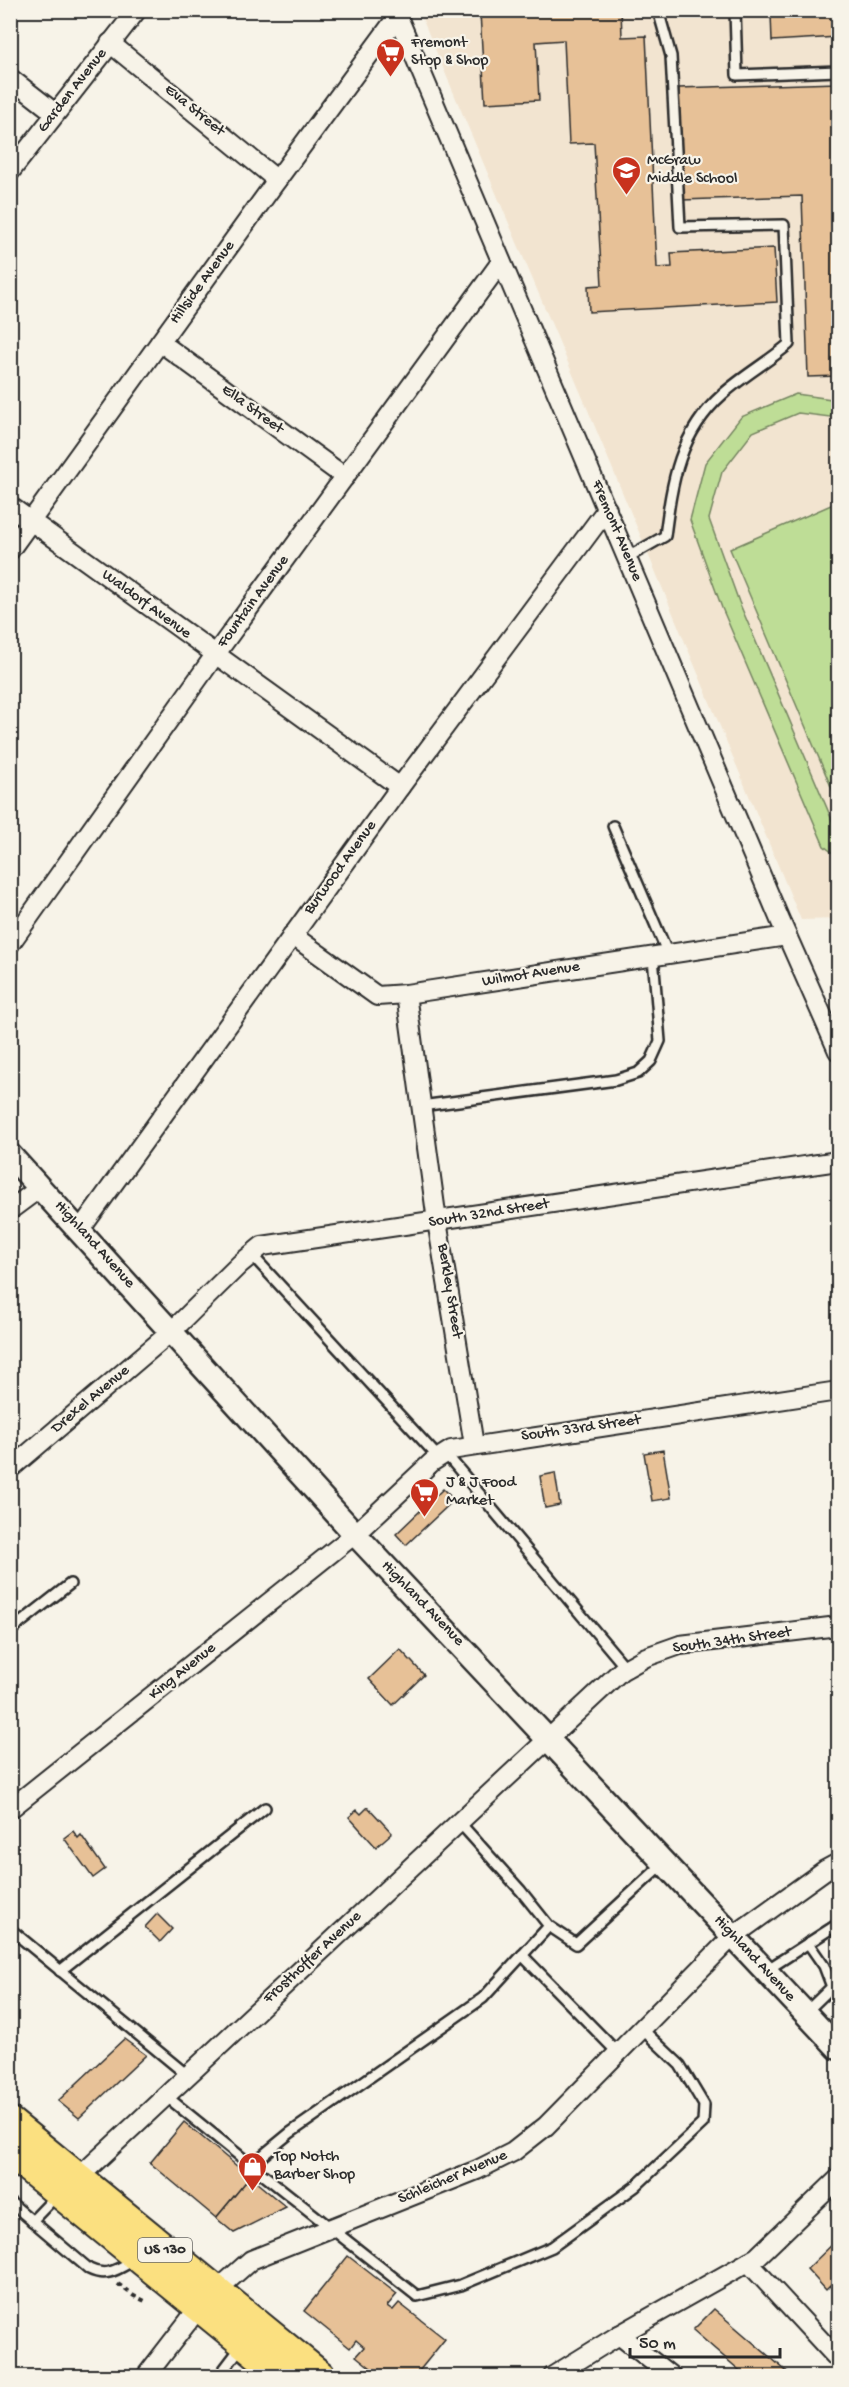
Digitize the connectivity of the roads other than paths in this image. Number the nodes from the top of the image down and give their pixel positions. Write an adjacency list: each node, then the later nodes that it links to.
1 (136, 10): 5 (street, Garden Avenue)
2 (658, 10): 18 (lane)
3 (735, 10): 6 (lane)
4 (396, 14): 10 (street, Hillside Avenue); 11 (street, Fremont Avenue)
5 (110, 43): 8 (street, Garden Avenue); 10 (street, Eva Street)
6 (838, 70)
7 (10, 78): 8 (street)
8 (55, 113): 9 (street, Garden Avenue)
9 (10, 172)
10 (277, 180): 12 (street, Hillside Avenue)
11 (501, 262): 13 (street, Fountain Avenue); 15 (street, Fremont Avenue)
12 (160, 342): 13 (street, Ella Street); 16 (street, Hillside Avenue)
13 (345, 477): 19 (street, Fountain Avenue)
14 (10, 506): 16 (street, Waldorf Avenue)
15 (607, 509): 18 (street, Fremont Avenue); 20 (street, Burwood Avenue)
16 (31, 521): 17 (street, Hillside Avenue); 19 (street, Waldorf Avenue)
17 (10, 550)
18 (627, 557): 23 (street, Fremont Avenue)
19 (215, 655): 20 (street, Waldorf Avenue); 24 (street, Fountain Avenue)
20 (400, 787): 22 (street, Burwood Avenue)
21 (613, 826): 25 (lane)
22 (292, 935): 26 (street, Wilmot Avenue); 35 (street, Burwood Avenue)
23 (787, 936): 25 (street, Wilmot Avenue); 27 (street, Fremont Avenue)
24 (10, 944)
25 (661, 955): 26 (street, Wilmot Avenue); 29 (lane)
26 (406, 994): 29 (street, Berkley Street)
27 (835, 1033): 28 (street, Fremont Avenue)
28 (838, 1051)
29 (421, 1106): 34 (street, Berkley Street)
30 (10, 1155): 32 (street, Highland Avenue)
31 (838, 1161): 34 (street, South 32nd Street)
32 (41, 1187): 33 (street); 35 (street, Highland Avenue)
33 (10, 1210)
34 (437, 1221): 36 (street, South 32nd Street); 39 (street, Berkley Street)
35 (80, 1230): 37 (street, Highland Avenue)
36 (252, 1255): 37 (street, South 32nd Street); 40 (lane)
37 (172, 1331): 41 (street, Drexel Avenue); 42 (street, Highland Avenue)
38 (838, 1391): 39 (street, South 33rd Street)
39 (474, 1445): 40 (street, South 33rd Street)
40 (442, 1456): 42 (street, South 33rd Street); 46 (lane)
41 (10, 1469)
42 (355, 1534): 47 (street, Highland Avenue); 49 (street, King Avenue)
43 (70, 1584): 45 (lane)
44 (838, 1626): 46 (street, South 34th Street)
45 (10, 1631)
46 (626, 1668): 47 (street, South 34th Street)
47 (549, 1738): 50 (street, Frosthoffer Avenue); 51 (street, Highland Avenue)
48 (265, 1808): 59 (lane)
49 (10, 1809)
50 (459, 1822): 54 (lane); 66 (street, Frosthoffer Avenue)
51 (664, 1863): 54 (lane); 56 (street, Highland Avenue)
52 (838, 1863): 56 (street, Schleicher Avenue)
53 (838, 1924): 57 (lane)
54 (549, 1926): 58 (lane)
55 (10, 1929): 59 (lane)
56 (732, 1937): 60 (street, Highland Avenue); 63 (street, Schleicher Avenue)
57 (808, 1943): 60 (lane); 61 (lane)
58 (522, 1955): 65 (lane); 70 (lane)
59 (60, 1971): 66 (lane)
60 (765, 1971): 62 (street, Highland Avenue)
61 (835, 1984): 62 (lane)
62 (805, 2013): 64 (street, Highland Avenue)
63 (642, 2029): 65 (street, Schleicher Avenue); 75 (lane)
64 (838, 2048)
65 (618, 2053): 75 (street, Schleicher Avenue)
66 (188, 2075): 67 (street, Frosthoffer Avenue)
67 (166, 2096): 70 (lane); 72 (street, Frosthoffer Avenue)
68 (10, 2123): 72 (highway, US 130)
69 (12, 2155): 72 (highway, US 130)
70 (250, 2165): 75 (lane)
71 (838, 2179): 77 (street)
72 (69, 2185): 74 (lane); 76 (highway, US 130); 78 (highway, US 130)
73 (10, 2202): 74 (lane)
74 (32, 2221): 76 (lane)
75 (333, 2228): 78 (street, Schleicher Avenue)
76 (140, 2257): 78 (highway, US 130)
77 (748, 2262): 79 (street); 81 (street)
78 (208, 2298): 80 (highway, US 130); 82 (street, Schleicher Avenue); 85 (highway, US 130)
79 (619, 2335): 86 (street); 87 (street)
80 (244, 2343): 83 (lane); 84 (highway, US 130)
81 (838, 2359)
82 (146, 2376)
83 (219, 2376)
84 (285, 2376)
85 (320, 2376)
86 (553, 2376)
87 (671, 2376)

